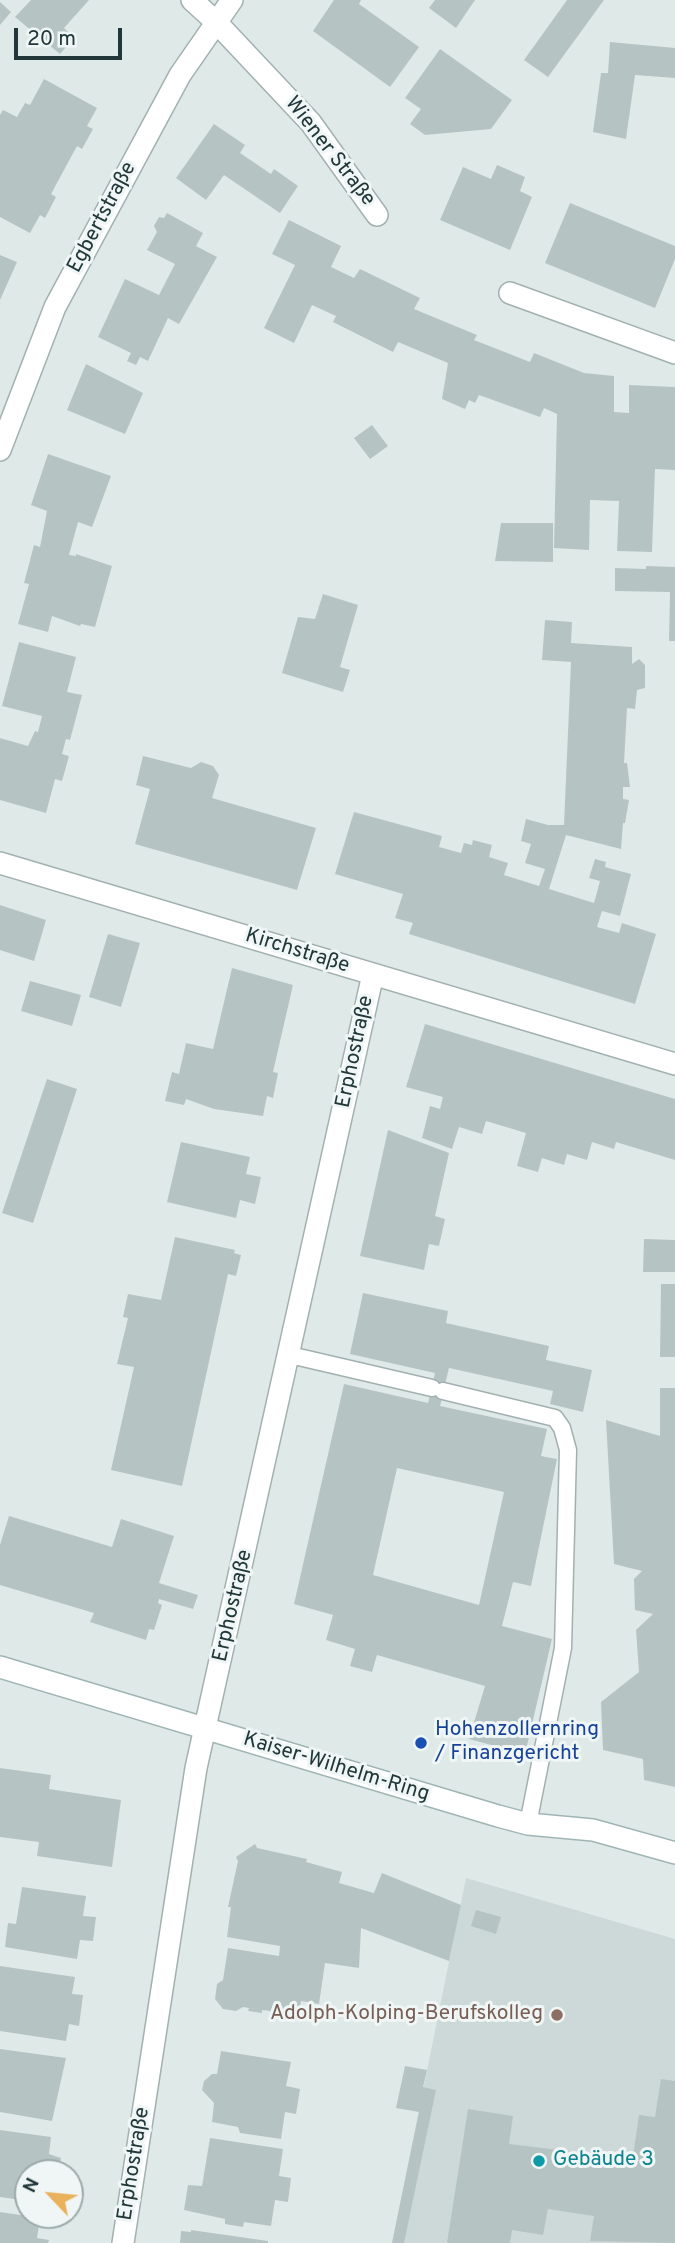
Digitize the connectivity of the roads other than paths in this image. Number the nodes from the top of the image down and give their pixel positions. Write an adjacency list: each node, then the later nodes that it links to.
1 (192, 0): 3 (street, Wiener Straße)
2 (232, 0): 3 (street, Egbertstraße)
3 (216, 22): 4 (street, Wiener Straße); 7 (street, Egbertstraße)
4 (377, 215)
5 (510, 293): 6 (street)
6 (675, 353)
7 (0, 450)
8 (0, 863): 9 (street, Kirchstraße)
9 (373, 974): 10 (street, Kirchstraße); 11 (street, Erphostraße)
10 (675, 1064)
11 (290, 1355): 13 (street, Erphostraße); 14 (lane)
12 (0, 1667): 13 (street, Kaiser-Wilhelm-Ring)
13 (205, 1728): 14 (street, Kaiser-Wilhelm-Ring); 16 (street, Erphostraße)
14 (528, 1824): 15 (street, Kaiser-Wilhelm-Ring)
15 (675, 1853)
16 (123, 2243)

